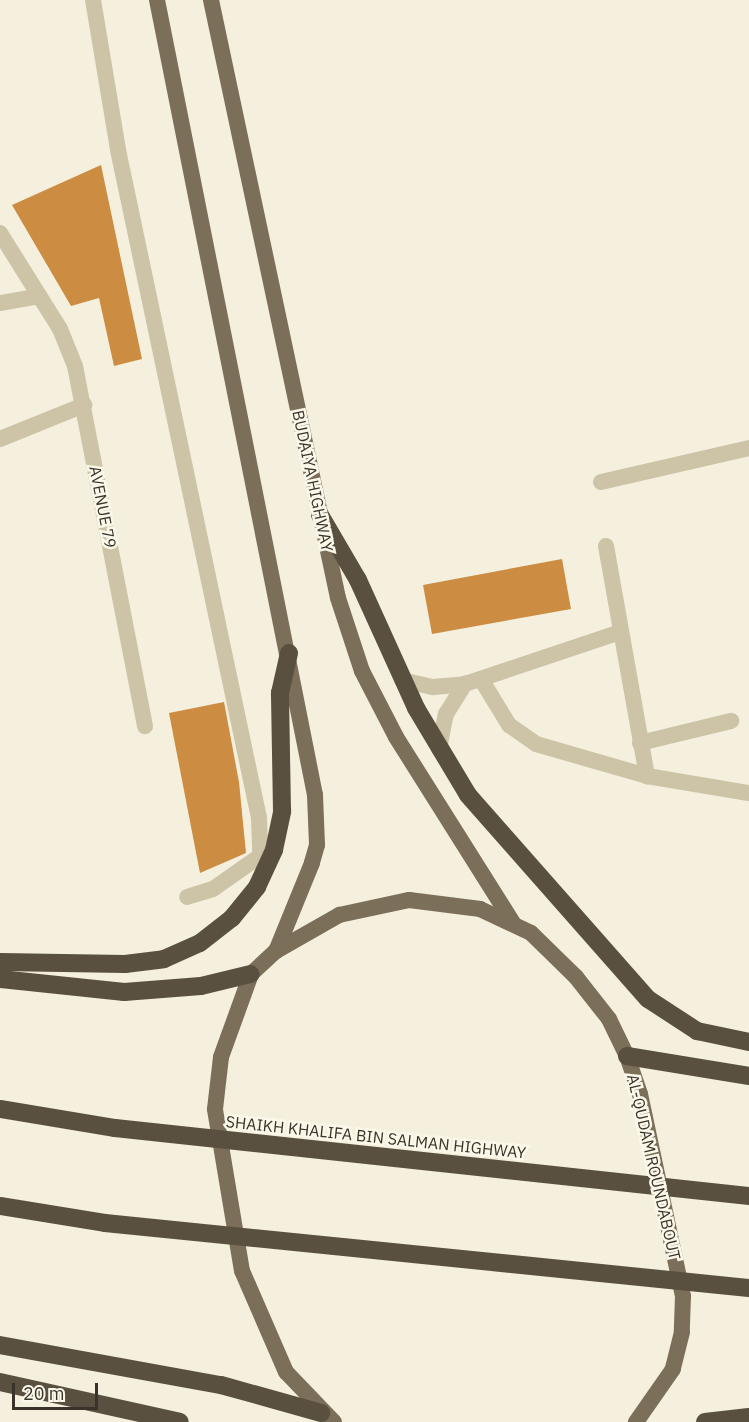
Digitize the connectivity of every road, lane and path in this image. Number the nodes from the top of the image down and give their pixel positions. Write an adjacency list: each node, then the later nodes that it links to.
1 (93, 0): 23 (street)
2 (157, 0): 14 (main road)
3 (211, 0): 11 (main road, BUDAIYA HIGHWAY)
4 (0, 233): 5 (street, AVENUE 79)
5 (39, 296): 6 (street); 7 (street, AVENUE 79)
6 (0, 303)
7 (84, 405): 8 (street); 18 (street, AVENUE 79)
8 (0, 440)
9 (749, 448): 10 (street)
10 (601, 482)
11 (320, 515): 15 (highway); 24 (main road, BUDAIYA HIGHWAY)
12 (606, 546): 13 (street)
13 (620, 632): 16 (street); 19 (street)
14 (289, 653): 25 (main road); 26 (highway)
15 (402, 680): 16 (street); 20 (highway)
16 (472, 682): 20 (street); 21 (street)
17 (731, 721): 19 (street)
18 (145, 726)
19 (640, 742): 21 (street)
20 (439, 749): 29 (highway)
21 (647, 776): 22 (street)
22 (749, 793)
23 (187, 897)
24 (513, 923): 25 (main road, AL-QUDAM ROUNDABOUT); 30 (main road, AL-QUDAM ROUNDABOUT)
25 (276, 951): 27 (main road, AL-QUDAM ROUNDABOUT)
26 (0, 963)
27 (251, 974): 28 (highway); 38 (main road, AL-QUDAM ROUNDABOUT)
28 (0, 979)
29 (749, 1042)
30 (627, 1056): 31 (highway); 41 (main road, AL-QUDAM ROUNDABOUT)
31 (749, 1076)
32 (0, 1109): 33 (highway, SHAIKH KHALIFA BIN SALMAN HIGHWAY, bridge)
33 (749, 1196)
34 (0, 1206): 35 (highway, bridge)
35 (749, 1288)
36 (0, 1345): 38 (highway)
37 (0, 1382): 40 (highway)
38 (328, 1417)
39 (749, 1417): 42 (highway)
40 (180, 1422)
41 (636, 1422)
42 (705, 1422)

